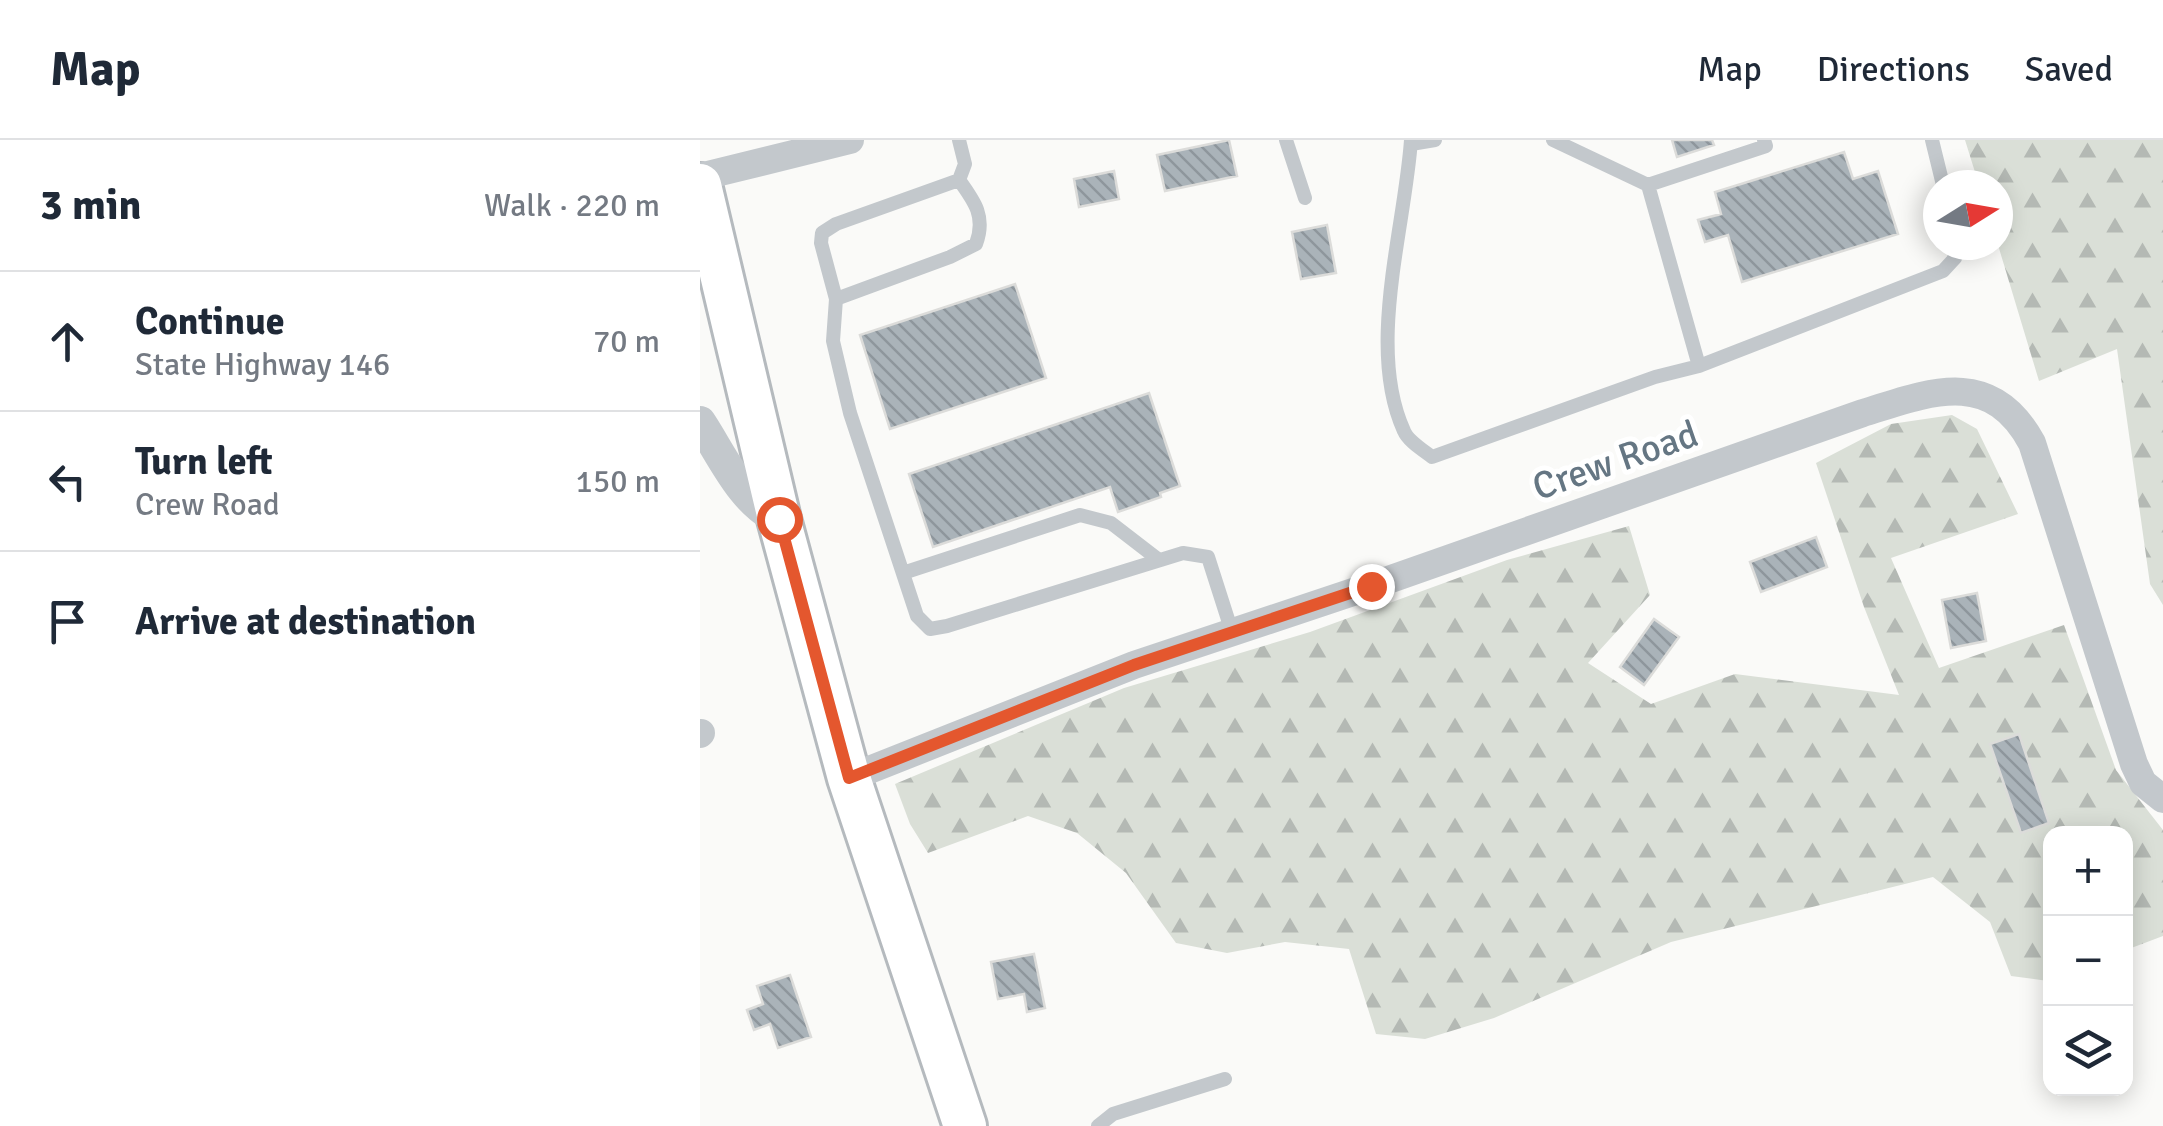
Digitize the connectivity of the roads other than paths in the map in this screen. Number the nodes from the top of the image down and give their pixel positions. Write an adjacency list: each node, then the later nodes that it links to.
1 (850, 140): 10 (street)
2 (958, 140): 11 (lane)
3 (1286, 140): 14 (lane)
4 (1435, 140): 8 (lane)
5 (1554, 140): 13 (lane)
6 (1764, 140): 13 (lane)
7 (1932, 140): 9 (lane)
8 (1411, 142): 17 (lane)
9 (1939, 170)
10 (700, 177)
11 (959, 180): 16 (lane); 16 (lane)
12 (700, 185): 19 (main road)
13 (1648, 186): 17 (lane)
14 (1305, 198)
15 (1952, 260): 17 (lane)
16 (836, 299): 21 (lane)
17 (1699, 366)
18 (700, 422): 19 (street)
19 (779, 519): 23 (main road)
20 (1159, 560): 21 (lane); 21 (lane); 22 (lane)
21 (904, 573)
22 (1232, 632): 23 (street, Crew Road); 24 (street, Crew Road)
23 (849, 778): 26 (main road)
24 (2163, 799)
25 (1225, 1080): 27 (lane)
26 (964, 1126)
27 (1098, 1126)

